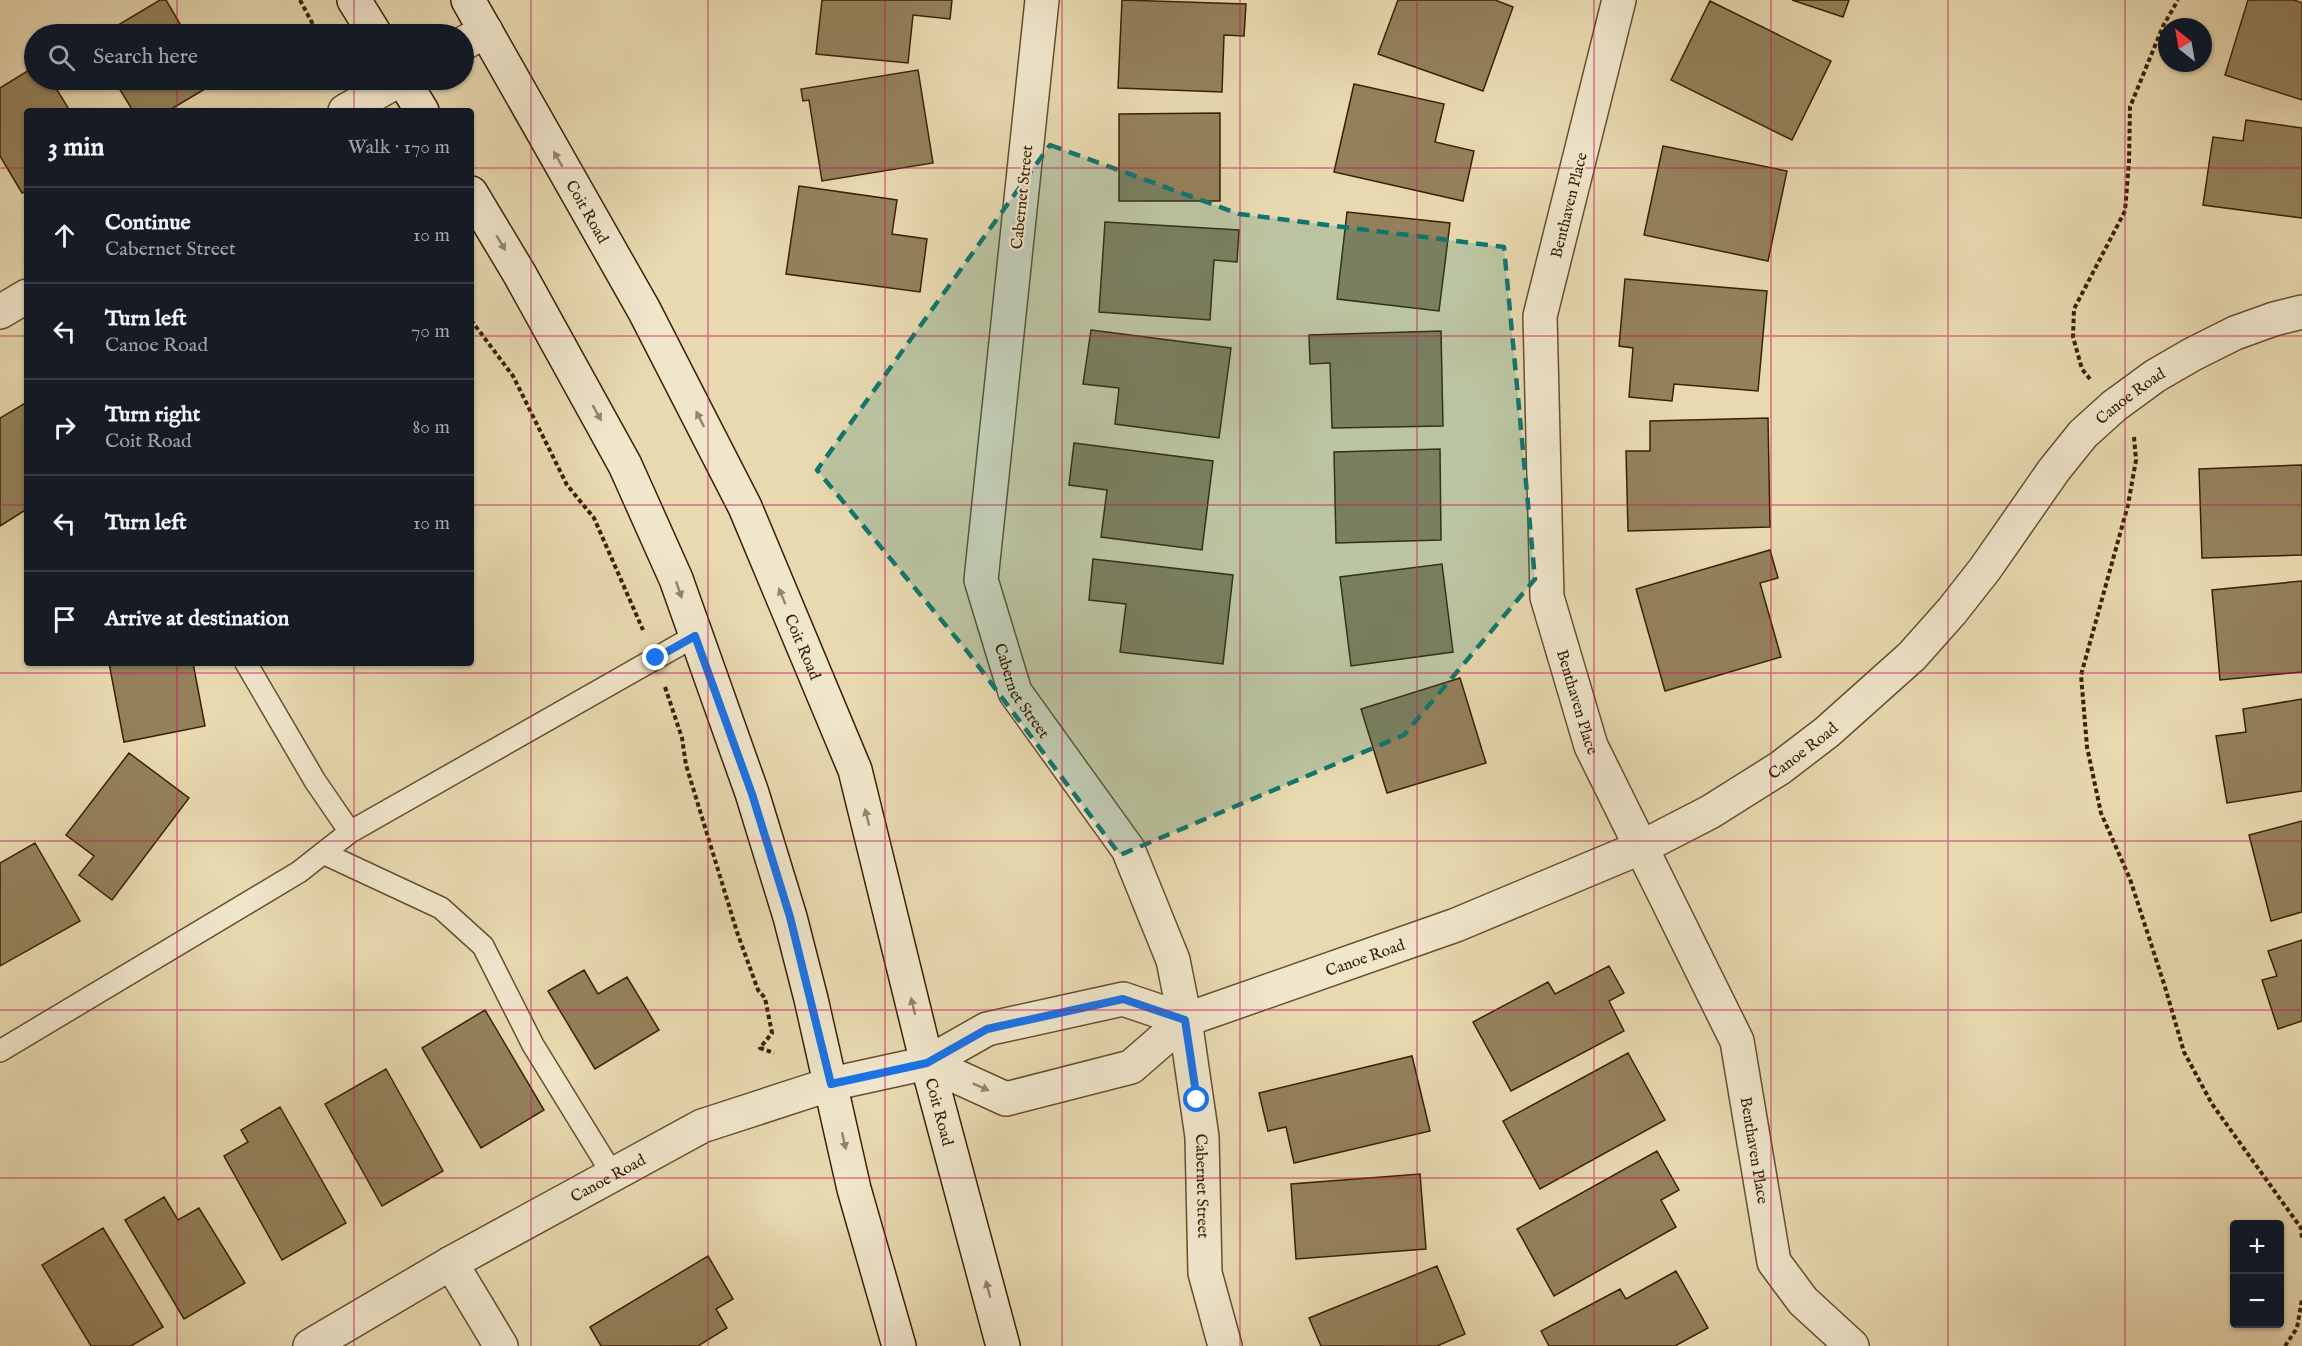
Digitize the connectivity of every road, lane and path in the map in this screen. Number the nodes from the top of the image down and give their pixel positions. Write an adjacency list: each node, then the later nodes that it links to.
1 (300, 0): 7 (path)
2 (354, 0): 8 (street)
3 (468, 0): 9 (street, Coit Road)
4 (1042, 0): 23 (street, Cabernet Street)
5 (1619, 0): 21 (street, Benthaven Place)
6 (2178, 0): 17 (path)
7 (313, 24)
8 (369, 24)
9 (473, 24)
10 (475, 37): 25 (street, Coit Road, one-way to 10)
11 (383, 90): 13 (street)
12 (408, 90): 14 (street)
13 (350, 108)
14 (420, 108)
15 (474, 198): 18 (street, one-way to 18)
16 (2302, 312): 17 (street, Canoe Road)
17 (2114, 406): 21 (street, Canoe Road); 28 (path)
18 (695, 636): 20 (lane); 26 (street)
19 (248, 666): 20 (lane)
20 (350, 832): 22 (lane)
21 (1642, 847): 23 (street, Canoe Road); 36 (street, Benthaven Place)
22 (323, 853): 24 (lane); 27 (lane)
23 (1185, 1020): 25 (street, Canoe Road); 25 (street, Canoe Road, one-way to 23); 35 (street, Cabernet Street)
24 (0, 1052)
25 (927, 1063): 26 (street, Canoe Road); 34 (street, Coit Road, one-way to 25)
26 (831, 1084): 27 (street, Canoe Road); 33 (street, one-way to 33)
27 (613, 1175): 29 (street, Canoe Road)
28 (2302, 1238)
29 (451, 1263): 31 (street, Canoe Road); 32 (street)
30 (2302, 1299): 37 (path)
31 (309, 1346)
32 (501, 1346)
33 (899, 1346)
34 (1003, 1346)
35 (1225, 1346)
36 (1852, 1346)
37 (2285, 1346)

